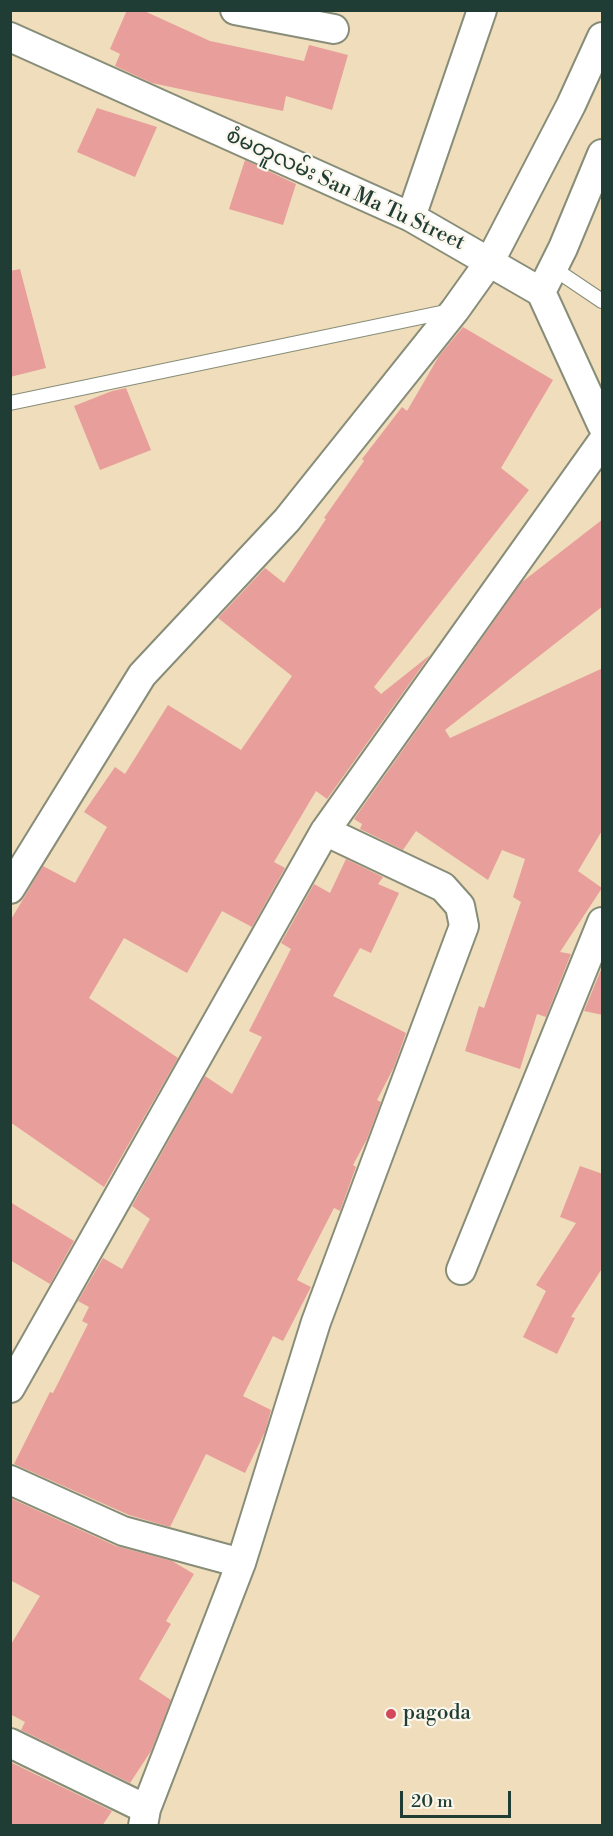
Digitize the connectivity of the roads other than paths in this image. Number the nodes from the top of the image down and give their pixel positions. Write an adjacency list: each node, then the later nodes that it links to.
1 (236, 10): 3 (street)
2 (482, 10): 7 (street)
3 (334, 29)
4 (10, 37): 7 (street, စံမတူလမ်း San Ma Tu Street)
5 (603, 37): 8 (street)
6 (603, 154): 9 (street)
7 (411, 217): 8 (street, စံမတူလမ်း San Ma Tu Street)
8 (490, 261): 9 (street, စံမတူလမ်း San Ma Tu Street); 11 (street)
9 (547, 280): 10 (lane); 13 (street)
10 (603, 301)
11 (455, 310): 12 (lane); 16 (street)
12 (10, 403)
13 (603, 425)
14 (603, 442): 15 (street)
15 (325, 831): 19 (street); 21 (street)
16 (10, 890)
17 (603, 922): 18 (street)
18 (461, 1270)
19 (10, 1388)
20 (10, 1480): 21 (street)
21 (241, 1563): 23 (street)
22 (10, 1743): 23 (street)
23 (144, 1817)

